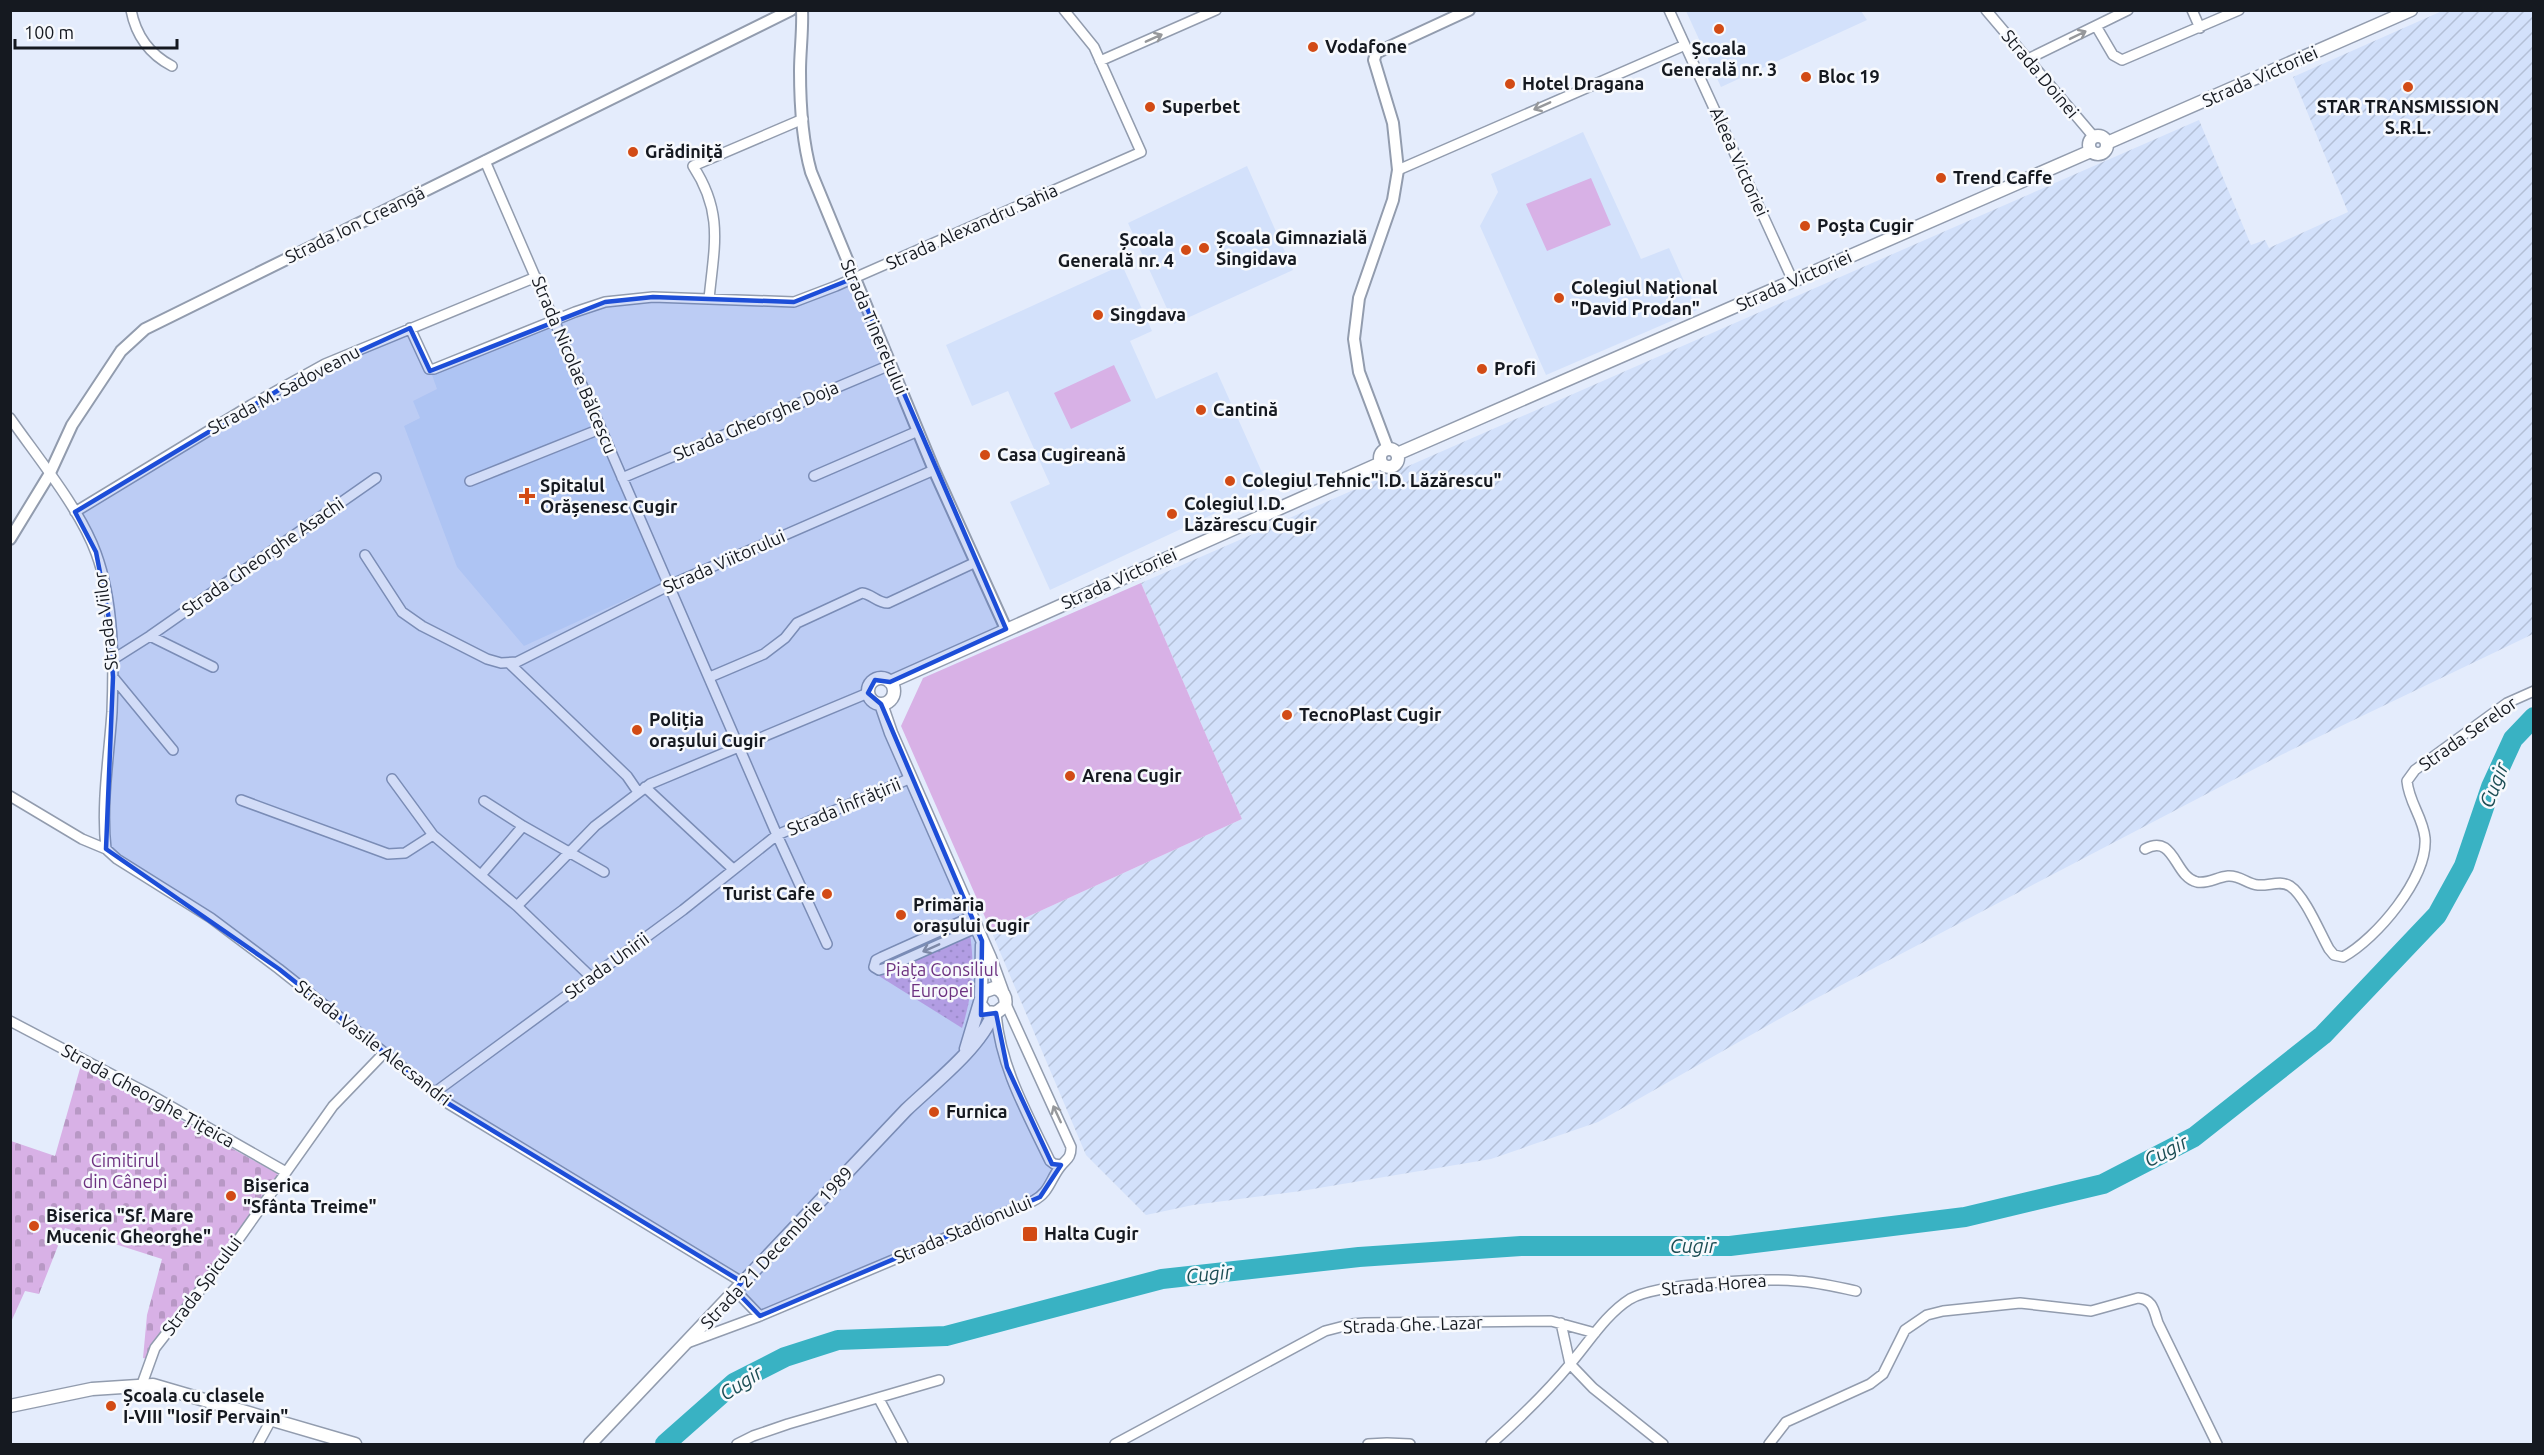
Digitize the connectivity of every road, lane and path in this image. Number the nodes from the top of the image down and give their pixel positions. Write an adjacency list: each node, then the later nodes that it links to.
1 (131, 10): 18 (street)
2 (791, 10): 23 (street, Strada Ion Creangă)
3 (801, 10): 19 (street, Strada Tineretului)
4 (1064, 10): 17 (street)
5 (1216, 10): 17 (street, one-way to 5)
6 (1469, 10): 24 (street)
7 (1669, 10): 15 (street, Aleea Victoriei)
8 (1986, 10): 16 (street, Strada Doinei)
9 (2128, 10): 13 (street)
10 (2192, 10): 14 (street)
11 (2239, 10): 14 (street)
12 (2412, 10): 21 (main road, Strada Victoriei)
13 (2096, 26): 14 (street); 16 (street, one-way to 13)
14 (2200, 28)
15 (1685, 45): 24 (street, one-way to 24); 27 (street, Aleea Victoriei)
16 (2028, 59): 20 (street, Strada Doinei)
17 (1101, 62): 26 (street, Strada Alexandru Sahia)
18 (172, 66)
19 (803, 119): 26 (street, Strada Tineretului); 28 (street)
20 (2094, 137): 21 (main road); 22 (main road)
21 (2108, 143): 22 (main road)
22 (2091, 151): 27 (main road, Strada Victoriei)
23 (485, 161): 25 (street, Strada Nicolae Bălcescu); 37 (street, Strada Ion Creangă)
24 (1398, 170): 35 (street)
25 (536, 277): 29 (street, Strada Nicolae Bălcescu); 30 (street, Strada M. Sadoveanu)
26 (854, 278): 28 (street, Strada Alexandru Sahia); 31 (street, Strada Tineretului)
27 (1793, 281): 35 (main road, Strada Victoriei)
28 (709, 299): 29 (street, Strada Alexandru Sahia)
29 (555, 320): 30 (street, Strada Alexandru Sahia); 33 (street, Strada Nicolae Bălcescu)
30 (410, 328): 42 (street, Strada M. Sadoveanu)
31 (890, 365): 34 (street, Strada Tineretului); 40 (street, Strada Gheorghe Doja)
32 (10, 418): 37 (street, Strada Viilor)
33 (600, 429): 40 (street, Strada Nicolae Bălcescu); 41 (street)
34 (918, 431): 36 (street, Strada Tineretului); 38 (street)
35 (1393, 452): 47 (main road, Strada Victoriei)
36 (934, 470): 45 (street, Strada Tineretului); 46 (street, Strada Viitorului)
37 (49, 475): 42 (street, Strada Viilor); 43 (street, Strada Ion Creangă)
38 (814, 476)
39 (376, 478): 48 (street, Strada Gheorghe Asachi)
40 (622, 478): 46 (street, Strada Nicolae Bălcescu)
41 (470, 481)
42 (75, 512): 49 (street, Strada Viilor)
43 (10, 539)
44 (365, 555): 50 (street)
45 (976, 562): 47 (street, Strada Tineretului); 53 (street)
46 (670, 585): 50 (street, Strada Viitorului); 53 (street, Strada Nicolae Bălcescu)
47 (1006, 629): 54 (main road, Strada Victoriei)
48 (150, 636): 49 (street, Strada Gheorghe Asachi); 51 (street)
49 (112, 660): 52 (street, Strada Viilor)
50 (513, 662): 62 (street)
51 (213, 667)
52 (113, 677): 59 (street); 69 (street, Strada Viilor)
53 (710, 677): 58 (street, Strada Nicolae Bălcescu)
54 (890, 682): 56 (main road); 57 (main road)
55 (2534, 691): 70 (street, Strada Serelor)
56 (868, 693): 57 (main road); 58 (street)
57 (881, 704): 60 (main road)
58 (740, 746): 62 (street); 68 (street, Strada Nicolae Bălcescu)
59 (173, 750)
60 (911, 778): 68 (street, Strada Înfrățirii); 76 (main road)
61 (392, 779): 67 (street)
62 (642, 790): 71 (street); 72 (street)
63 (10, 796): 69 (street, Strada Vasile Alecsandri)
64 (241, 800): 67 (street)
65 (484, 801): 66 (street)
66 (523, 826): 71 (street); 74 (street)
67 (433, 835): 74 (street)
68 (777, 835): 72 (street, Strada Unirii); 78 (street, Strada Nicolae Bălcescu)
69 (106, 849): 85 (street, Strada Vasile Alecsandri)
70 (2145, 849)
71 (569, 851): 73 (street); 75 (street)
72 (733, 869): 79 (street, Strada Unirii)
73 (604, 872)
74 (481, 875): 75 (street)
75 (517, 906): 79 (street)
76 (974, 922): 76 (street, one-way to 76); 77 (main road)
77 (982, 941): 80 (main road); 81 (main road)
78 (827, 944)
79 (592, 978): 86 (street, Strada Unirii)
80 (1004, 997): 81 (main road); 82 (main road); 87 (street, Strada Stadionului, one-way to 80)
81 (980, 1000): 82 (main road); 84 (main road, Strada 21 Decembrie 1989)
82 (995, 1013): 84 (main road, Strada 21 Decembrie 1989); 87 (street)
83 (10, 1021): 88 (street, Strada Gheorghe Țițeica)
84 (964, 1052): 89 (main road, Strada 21 Decembrie 1989)
85 (384, 1053): 86 (street, Strada Vasile Alecsandri); 88 (street, Strada Spicului)
86 (434, 1093): 89 (street, Strada Vasile Alecsandri)
87 (1061, 1165): 91 (street, Strada Stadionului)
88 (285, 1172): 97 (street, Strada Spicului)
89 (738, 1286): 91 (street); 94 (main road, Strada 21 Decembrie 1989)
90 (1856, 1291): 93 (street, Strada Horea)
91 (760, 1316): 94 (street, Strada Stadionului)
92 (1561, 1323): 93 (street, Strada Ghe. Lazar); 95 (street); 107 (street, Strada Ghe. Lazar)
93 (1595, 1333): 95 (street, Strada Horea)
94 (687, 1343): 104 (main road, Strada 21 Decembrie 1989)
95 (1570, 1364): 101 (street, Strada Horea); 110 (street)
96 (939, 1380): 98 (street)
97 (142, 1384): 99 (main road); 100 (main road)
98 (879, 1399): 105 (street); 106 (street)
99 (10, 1406)
100 (272, 1420): 102 (street); 103 (main road)
101 (1495, 1443)
102 (258, 1444)
103 (355, 1444)
104 (590, 1444)
105 (737, 1444)
106 (903, 1444)
107 (1115, 1444)
108 (1368, 1444): 109 (street)
109 (1410, 1444)
110 (1664, 1444)
111 (1769, 1444): 112 (street)
112 (2217, 1444)

